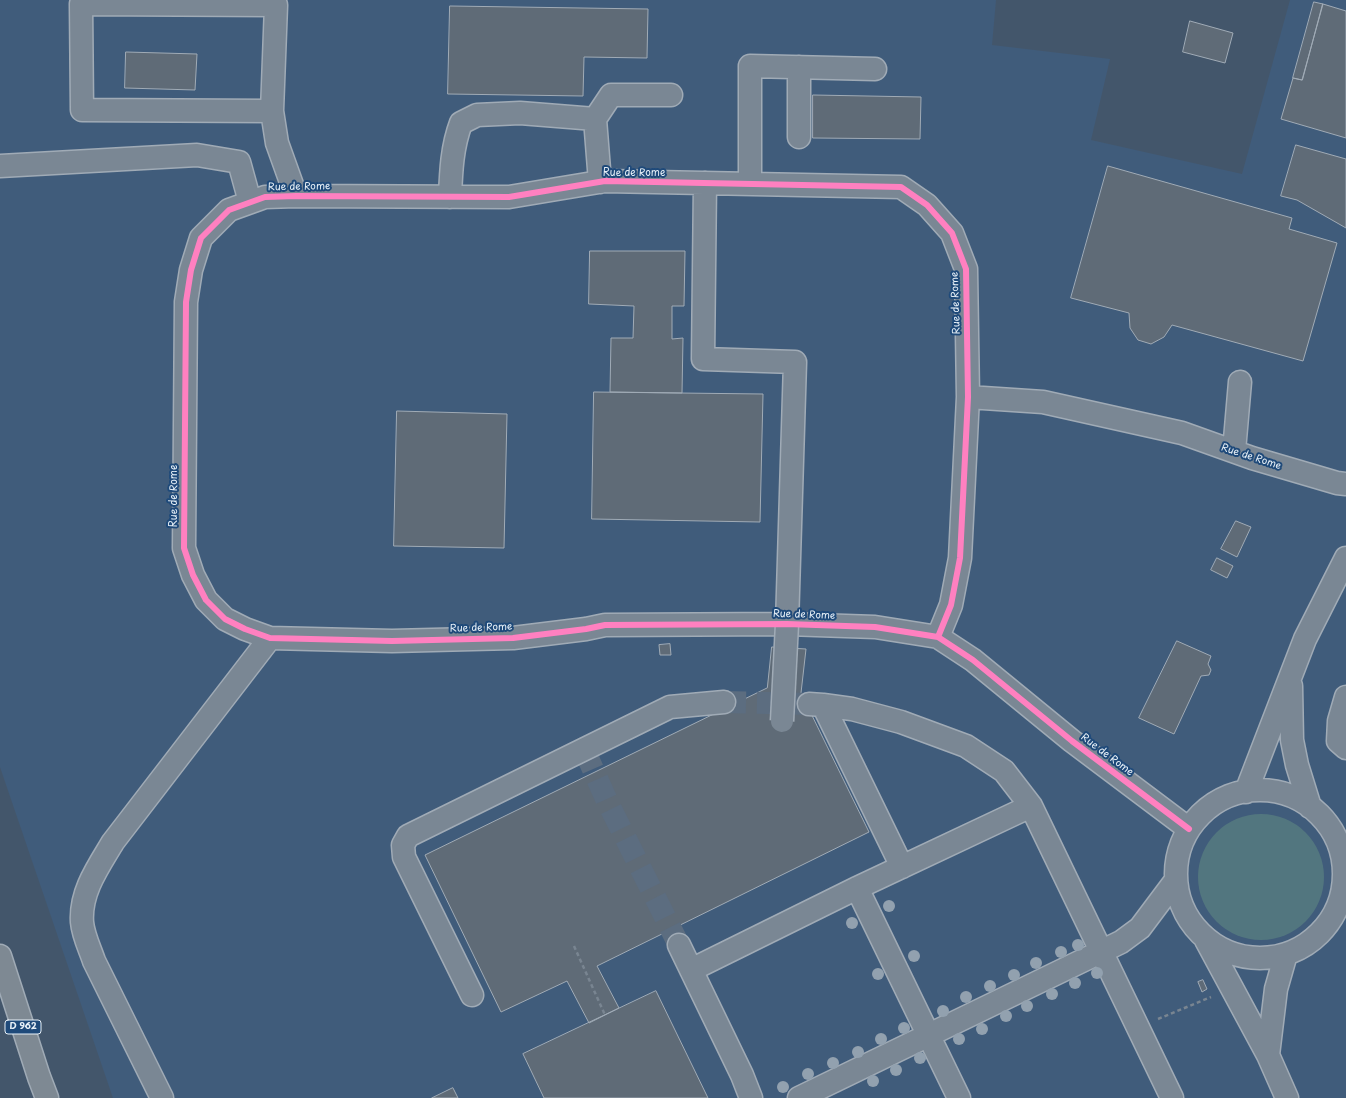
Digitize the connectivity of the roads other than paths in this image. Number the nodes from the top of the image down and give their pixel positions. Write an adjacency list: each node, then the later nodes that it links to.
1 (799, 67): 2 (street); 6 (street); 10 (street)
2 (875, 69)
3 (671, 95): 5 (street)
4 (272, 111): 4 (street); 11 (street)
5 (595, 119): 8 (street); 12 (street)
6 (799, 137)
7 (0, 166): 13 (street)
8 (600, 182): 9 (street, Rue de Rome); 12 (street, Rue de Rome)
9 (705, 183): 10 (street, Rue de Rome); 19 (street)
10 (750, 184): 15 (street, Rue de Rome)
11 (296, 196): 12 (street, Rue de Rome); 13 (street, Rue de Rome)
12 (450, 197)
13 (250, 202): 20 (street, Rue de Rome)
14 (1240, 382): 16 (street)
15 (968, 397): 16 (street, Rue de Rome); 21 (street, Rue de Rome)
16 (1234, 451): 17 (street, Rue de Rome)
17 (1346, 484)
18 (1346, 558): 22 (street)
19 (787, 624): 20 (street, Rue de Rome); 21 (street, Rue de Rome); 25 (street, bridge)
20 (270, 638): 47 (street)
21 (938, 638): 30 (street, Rue de Rome)
22 (1291, 673): 27 (street); 29 (street)
23 (1346, 697): 26 (street)
24 (724, 702): 42 (street)
25 (782, 721)
26 (1346, 748)
27 (1246, 792): 29 (street); 30 (street)
28 (1030, 806): 31 (street); 31 (street); 38 (street)
29 (1310, 807): 33 (street)
30 (1189, 829): 32 (street)
31 (902, 866): 34 (street)
32 (1176, 880): 36 (street); 38 (street)
33 (1345, 887): 35 (street)
34 (857, 888): 41 (street); 43 (street)
35 (1337, 924): 39 (street)
36 (1206, 940): 39 (street); 44 (street)
37 (679, 945): 41 (street)
38 (1100, 951): 43 (street); 50 (street)
39 (1286, 954): 44 (street)
40 (0, 956): 46 (main road, D 962)
41 (691, 970): 48 (street)
42 (472, 995)
43 (929, 1035): 45 (street); 49 (street)
44 (1268, 1055): 51 (street)
45 (955, 1089)
46 (47, 1098)
47 (162, 1098)
48 (751, 1098)
49 (799, 1098)
50 (1172, 1098)
51 (1287, 1098)

